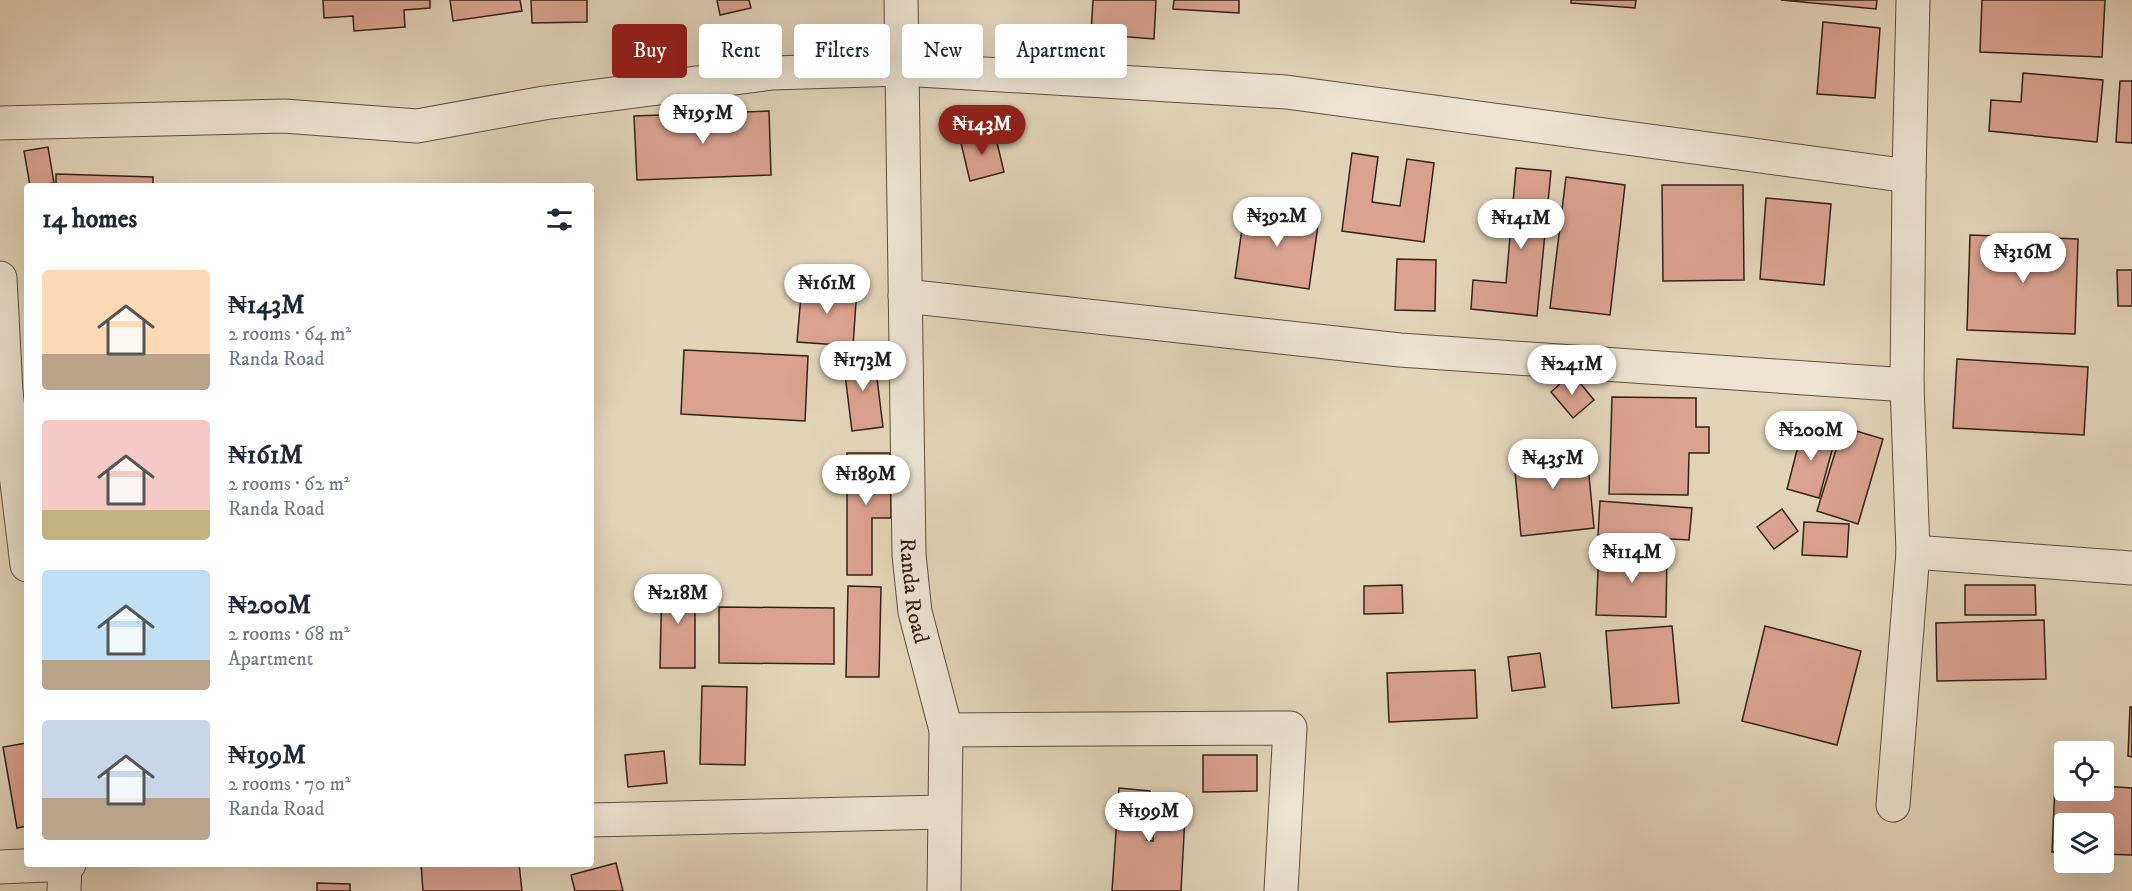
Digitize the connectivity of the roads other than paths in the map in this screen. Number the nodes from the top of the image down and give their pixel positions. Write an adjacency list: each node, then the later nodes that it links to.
1 (901, 0): 3 (street, Randa Road)
2 (1913, 0): 7 (street)
3 (902, 69): 6 (street)
4 (983, 74): 7 (street)
5 (902, 78): 9 (street, Randa Road)
6 (0, 123)
7 (1909, 176): 10 (street)
8 (0, 278): 11 (street)
9 (905, 296): 10 (street); 15 (street, Randa Road)
10 (1907, 385): 13 (street)
11 (3, 391): 12 (street)
12 (24, 543)
13 (1912, 552): 14 (street); 16 (street)
14 (2132, 568)
15 (946, 730): 17 (street, Randa Road); 24 (street)
16 (1893, 805)
17 (944, 812): 18 (street); 23 (street, Randa Road)
18 (594, 820)
19 (24, 866): 20 (street)
20 (0, 867)
21 (66, 867): 22 (street)
22 (64, 891)
23 (944, 891)
24 (1281, 891)

